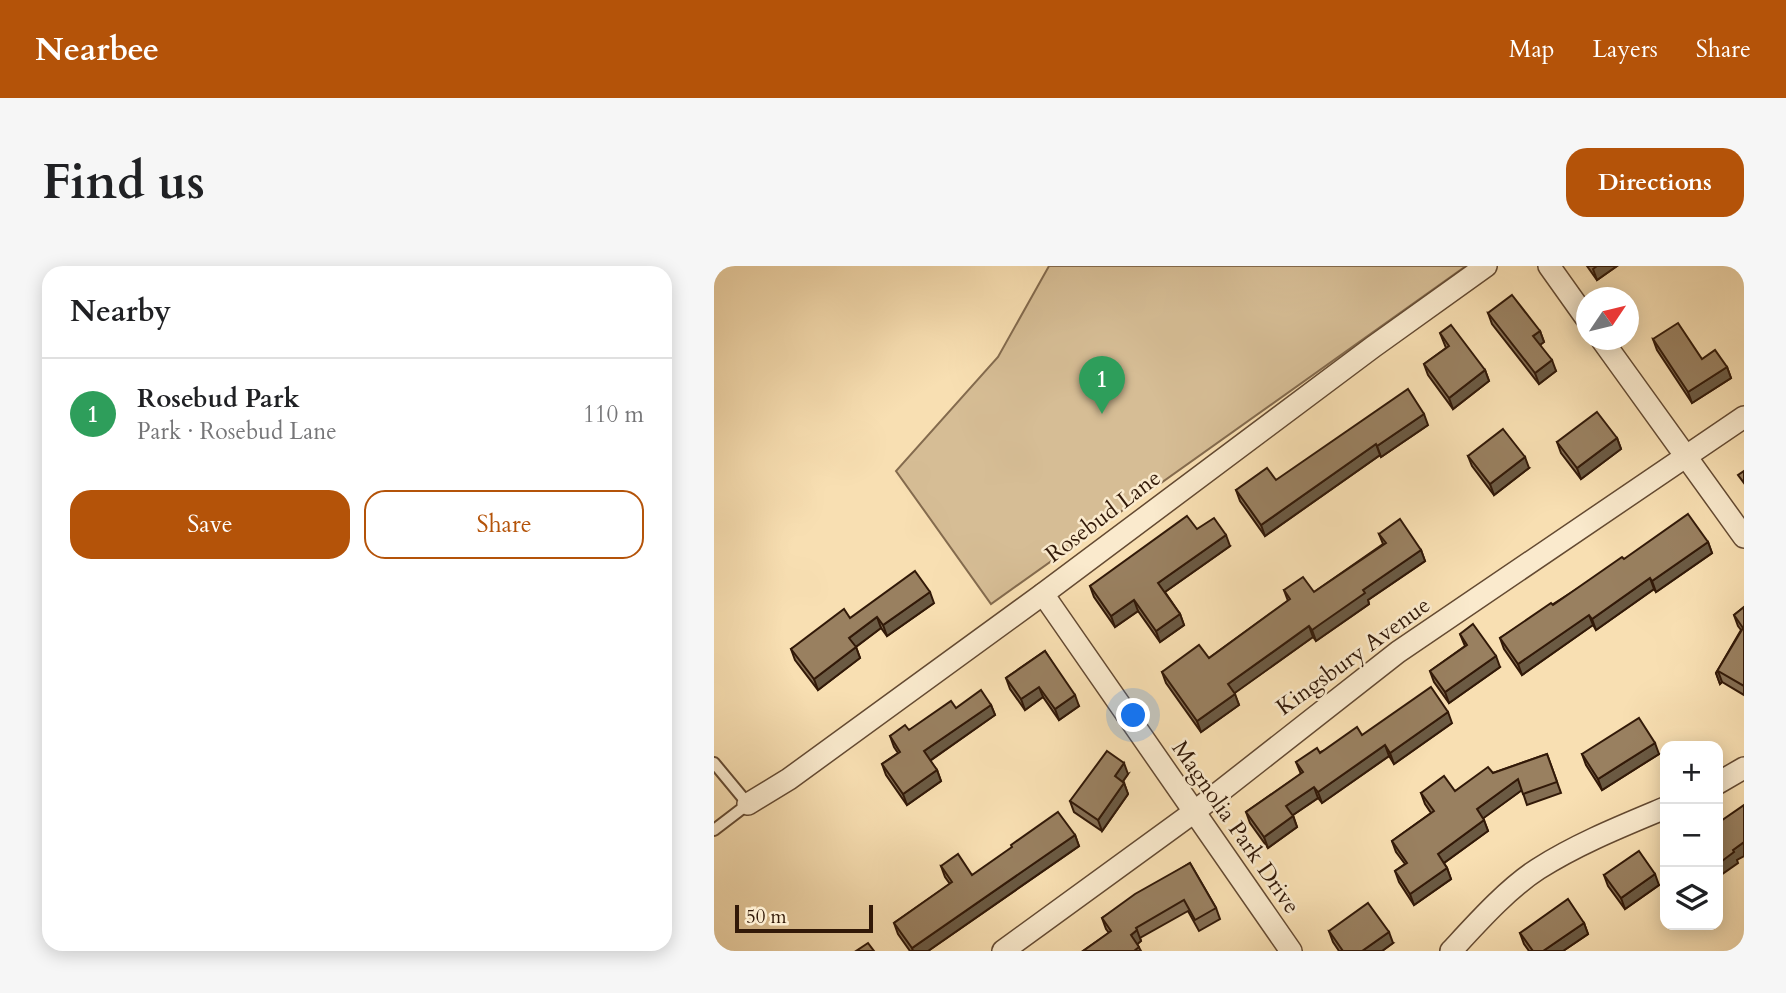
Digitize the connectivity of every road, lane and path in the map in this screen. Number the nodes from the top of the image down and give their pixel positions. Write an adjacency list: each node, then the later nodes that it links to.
1 (1486, 266): 8 (street, Rosebud Lane)
2 (1549, 266): 3 (street)
3 (1576, 303)
4 (1609, 350): 6 (street)
5 (1744, 417): 6 (street, Kingsbury Avenue)
6 (1686, 457): 7 (street); 14 (street, Kingsbury Avenue)
7 (1744, 537)
8 (1043, 594): 12 (street, Rosebud Lane); 14 (street, Magnolia Park Drive)
9 (714, 763): 12 (lane)
10 (1744, 768): 11 (street)
11 (1723, 780)
12 (748, 804): 15 (lane)
13 (1660, 810): 18 (street)
14 (1194, 812): 16 (street, Kingsbury Avenue); 17 (street, Magnolia Park Drive)
15 (714, 830)
16 (1003, 951)
17 (1291, 951)
18 (1451, 951)

